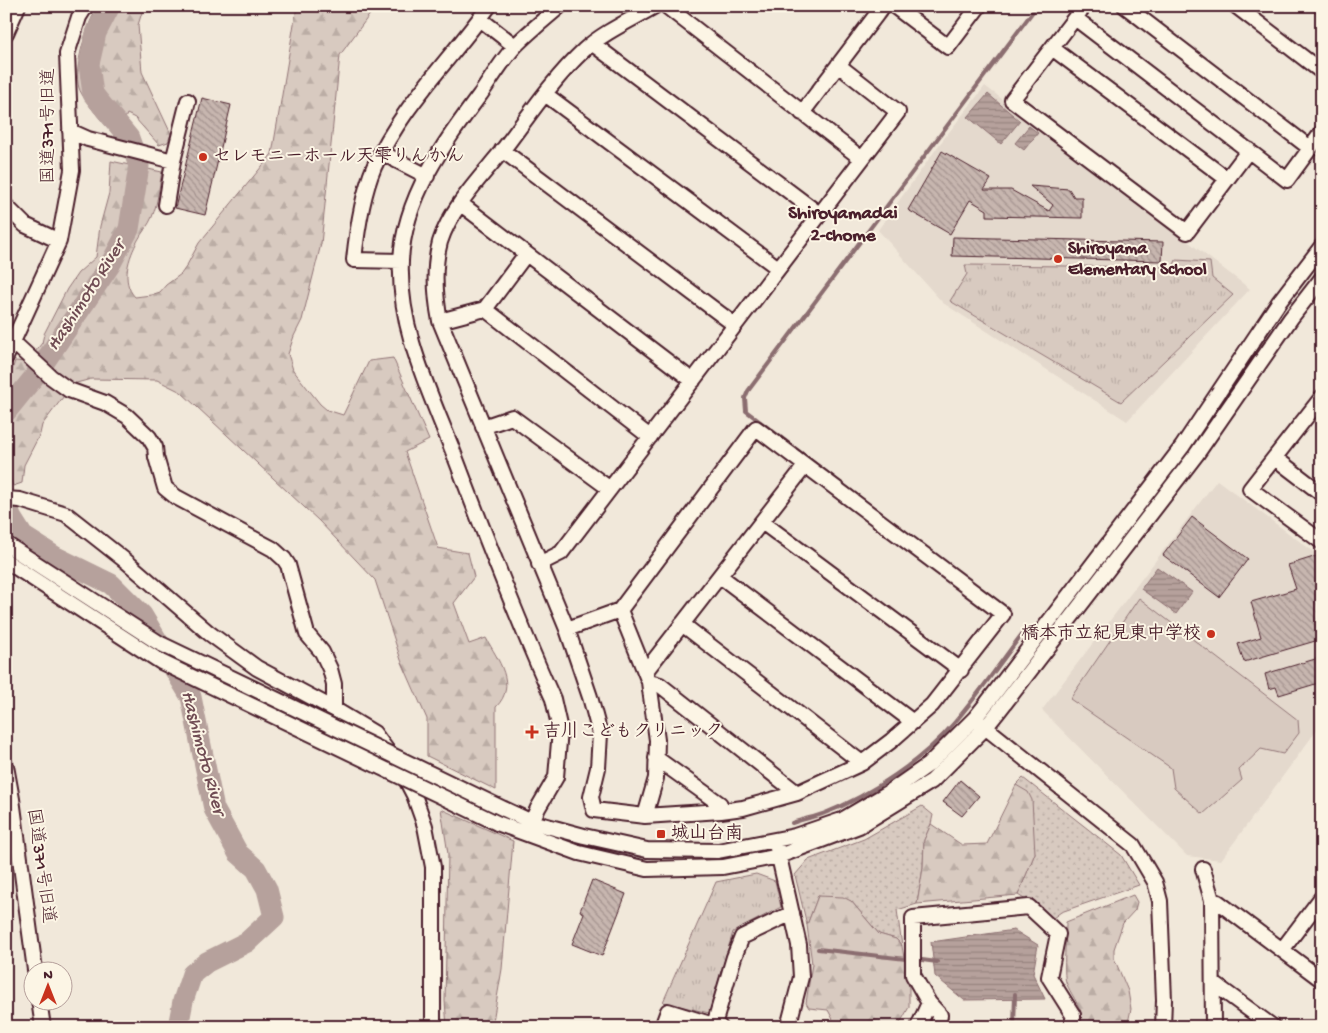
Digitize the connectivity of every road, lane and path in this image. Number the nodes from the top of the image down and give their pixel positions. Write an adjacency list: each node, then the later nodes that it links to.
1 (18, 6): 15 (street)
2 (86, 6): 24 (street, 国道371号旧道)
3 (489, 6): 14 (street)
4 (560, 6): 17 (street)
5 (655, 6): 16 (street)
6 (666, 6): 23 (street)
7 (883, 6): 19 (street)
8 (894, 6): 9 (street)
9 (980, 6)
10 (1084, 6): 13 (street)
11 (1124, 6): 26 (street)
12 (1236, 6): 20 (street)
13 (1075, 18): 18 (street); 28 (street)
14 (480, 19): 17 (street); 29 (street)
15 (6, 33)
16 (593, 44): 21 (street); 37 (street)
17 (515, 46): 32 (street)
18 (1052, 48): 33 (street); 33 (street)
19 (838, 65): 23 (street); 30 (street)
20 (1322, 72)
21 (545, 94): 27 (street); 42 (street)
22 (188, 101): 31 (street)
23 (802, 113): 30 (street)
24 (70, 131): 31 (street); 38 (street, 国道371号旧道)
25 (1322, 132): 26 (street)
26 (1310, 148): 28 (street)
27 (502, 150): 34 (street); 46 (street)
28 (1249, 150): 33 (street)
29 (382, 153): 32 (street); 41 (street)
30 (862, 159): 37 (street)
31 (170, 160): 35 (street)
32 (427, 176): 41 (street)
33 (1227, 179)
34 (461, 204): 40 (street); 45 (street)
35 (166, 205)
36 (6, 206): 38 (street)
37 (820, 214): 42 (street)
38 (59, 241): 47 (street, 国道371号旧道)
39 (1322, 246): 70 (street)
40 (526, 254): 44 (street); 49 (street)
41 (401, 261): 79 (street)
42 (778, 268): 46 (street)
43 (1322, 278): 72 (street)
44 (485, 309): 45 (street); 52 (street)
45 (440, 321): 51 (street)
46 (735, 325): 49 (street)
47 (14, 342): 48 (street, 国道371号旧道); 69 (street)
48 (6, 357)
49 (693, 381): 52 (street)
50 (1321, 400): 53 (street)
51 (483, 427): 55 (street); 62 (street)
52 (650, 437): 55 (street)
53 (1274, 458): 56 (street); 59 (street)
54 (805, 466): 58 (street); 64 (street); 67 (street)
55 (610, 489): 62 (street)
56 (1322, 494)
57 (6, 499): 69 (street)
58 (762, 522): 63 (street); 67 (street)
59 (1322, 542)
60 (6, 544): 79 (street, bridge)
61 (6, 561): 79 (street, bridge)
62 (539, 564): 66 (street)
63 (720, 576): 65 (street); 71 (street)
64 (620, 610): 66 (street); 68 (street)
65 (682, 624): 68 (street); 74 (street)
66 (567, 629): 78 (street)
67 (961, 670): 71 (street)
68 (647, 677): 73 (street); 76 (street)
69 (334, 709): 94 (street)
70 (975, 718): 72 (street); 80 (street)
71 (913, 722): 74 (street)
72 (986, 728): 81 (street); 100 (street)
73 (656, 758): 77 (street); 78 (street)
74 (862, 763): 76 (street)
75 (6, 766): 87 (street, 国道371号旧道)
76 (797, 793): 77 (street)
77 (721, 811): 78 (street)
78 (645, 816)
79 (529, 828): 80 (street); 81 (street)
80 (774, 840): 81 (street)
81 (779, 856): 85 (street)
82 (1203, 869): 89 (street)
83 (1322, 897): 86 (street)
84 (1218, 902): 86 (street)
85 (792, 913): 92 (street); 96 (street)
86 (1282, 950): 88 (street)
87 (34, 960)
88 (1322, 980)
89 (1213, 983): 101 (street); 102 (street)
90 (929, 1003): 97 (street); 98 (street); 99 (street)
91 (40, 1010): 93 (street)
92 (717, 1026): 95 (street)
93 (42, 1027)
94 (432, 1027)
95 (662, 1027)
96 (788, 1027)
97 (918, 1027)
98 (938, 1027)
99 (1073, 1027)
100 (1163, 1027)
101 (1212, 1027)
102 (1273, 1027)

